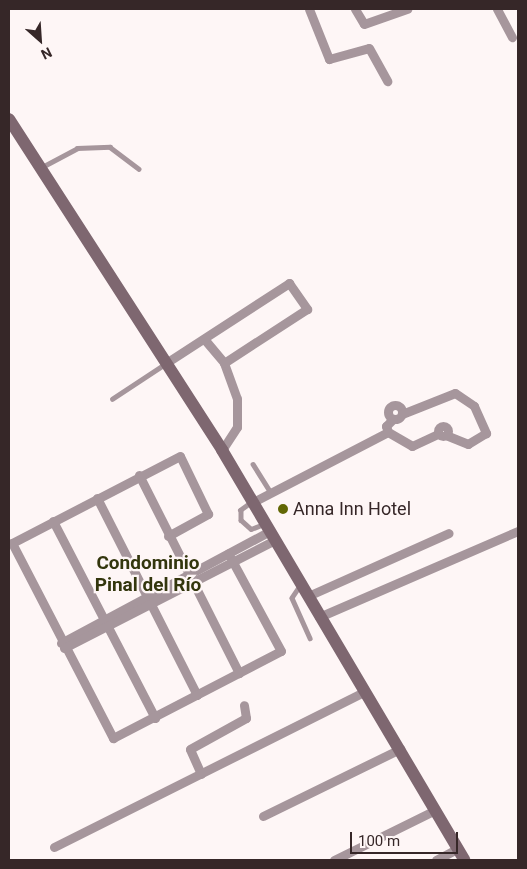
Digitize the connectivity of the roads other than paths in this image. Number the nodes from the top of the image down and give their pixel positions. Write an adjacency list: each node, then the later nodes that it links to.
1 (309, 9): 6 (street)
2 (354, 9): 3 (street)
3 (407, 9)
4 (497, 9): 5 (street)
5 (512, 37)
6 (387, 81)
7 (9, 119): 8 (main road)
8 (39, 168): 9 (lane); 11 (main road)
9 (139, 169)
10 (204, 340): 11 (street); 12 (street); 12 (street)
11 (166, 363): 13 (lane); 17 (main road)
12 (224, 363): 17 (street)
13 (112, 399)
14 (402, 414): 15 (street); 15 (street); 16 (street)
15 (392, 419): 16 (street)
16 (388, 432): 20 (street)
17 (222, 450): 22 (main road)
18 (252, 464): 20 (lane)
19 (139, 475): 21 (street); 27 (street); 27 (street)
20 (270, 491): 22 (street)
21 (97, 498): 23 (street); 33 (street)
22 (253, 502): 24 (main road); 24 (lane)
23 (54, 521): 35 (street); 37 (street)
24 (270, 531): 28 (street); 29 (street); 32 (main road)
25 (518, 532): 34 (street)
26 (449, 533): 32 (street)
27 (168, 536): 31 (street)
28 (252, 540): 29 (street); 30 (street)
29 (257, 549): 30 (street)
30 (230, 557): 31 (street); 38 (street)
31 (189, 578): 33 (street); 38 (street)
32 (304, 590): 34 (main road); 36 (lane)
33 (146, 600): 35 (street); 40 (street)
34 (319, 616): 39 (main road)
35 (104, 623): 37 (street); 42 (street)
36 (310, 638)
37 (62, 645): 42 (street)
38 (239, 673): 40 (street)
39 (365, 692): 43 (main road); 44 (street)
40 (197, 695): 42 (street)
41 (244, 705): 44 (street)
42 (154, 718)
43 (400, 749): 45 (main road); 46 (street)
44 (201, 774): 47 (street)
45 (435, 810): 48 (main road); 49 (street)
46 (263, 816)
47 (54, 847)
48 (457, 848): 50 (street); 51 (main road)
49 (334, 860)
50 (436, 860)
51 (464, 860)

